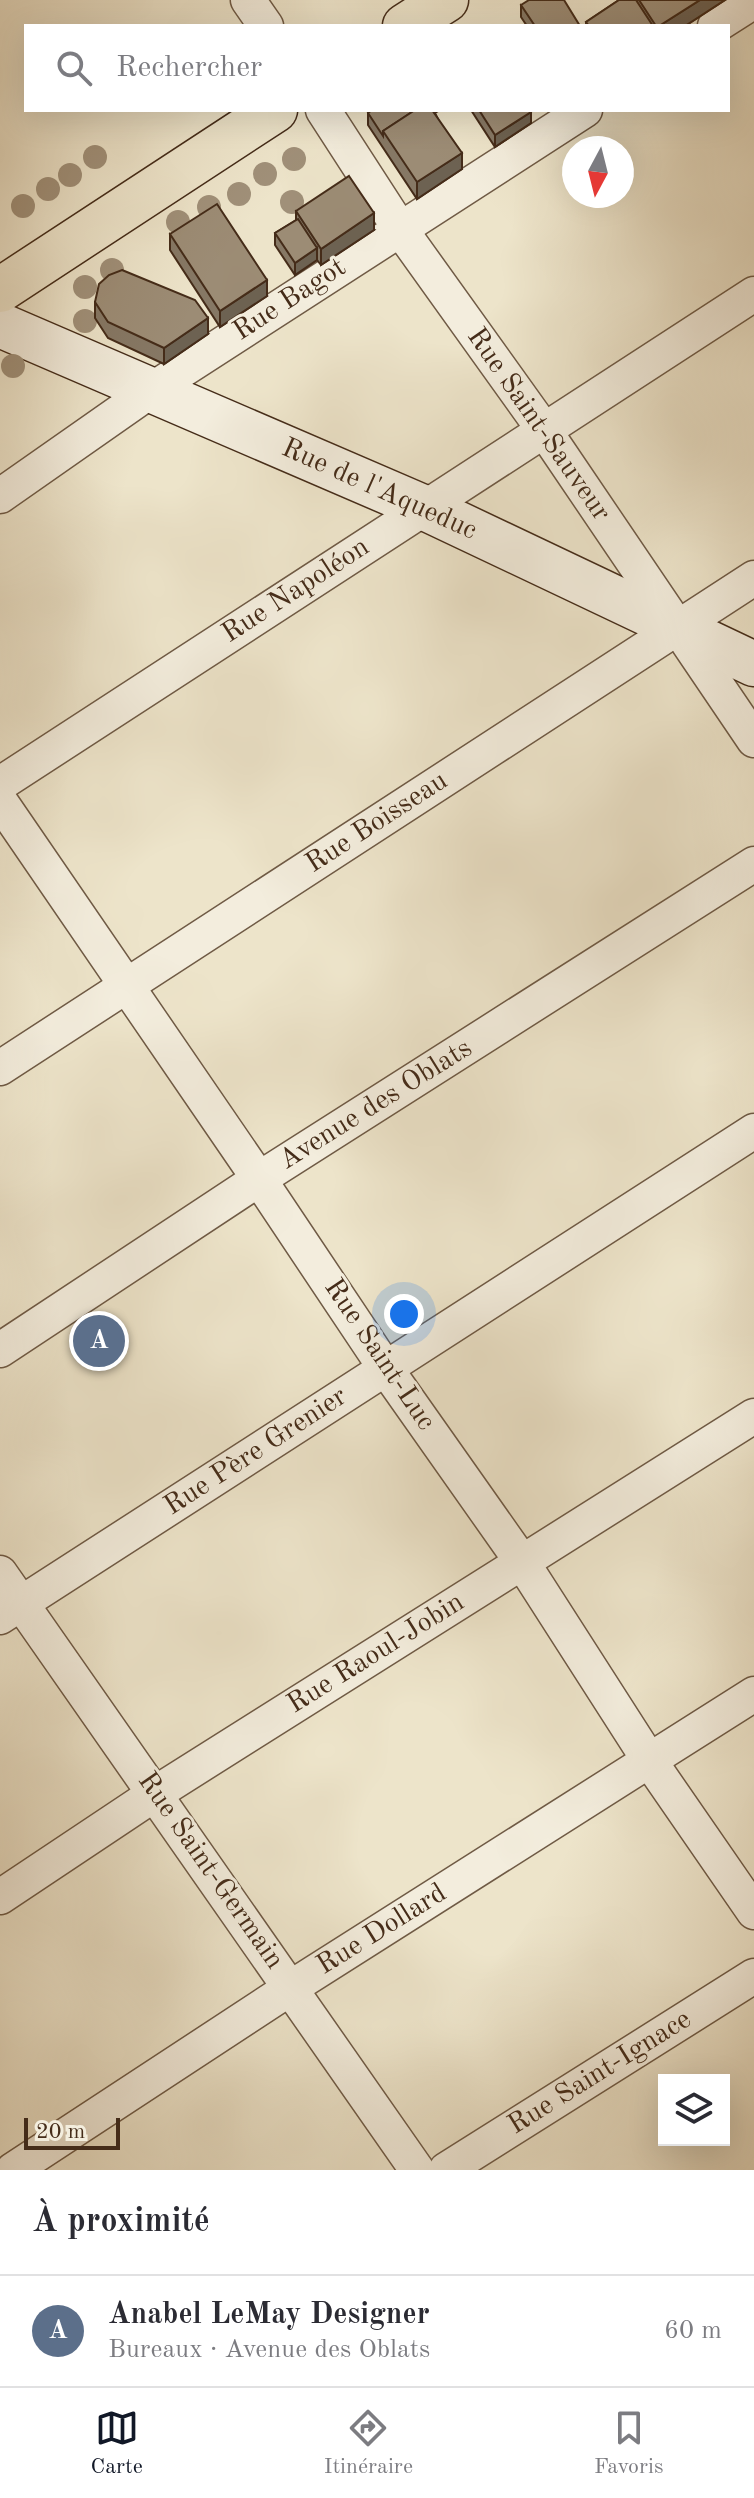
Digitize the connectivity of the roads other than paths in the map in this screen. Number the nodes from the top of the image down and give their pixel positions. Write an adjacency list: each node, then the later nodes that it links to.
1 (248, 0): 4 (street)
2 (446, 0): 5 (main road)
3 (754, 1): 6 (street)
4 (265, 24)
5 (408, 24)
6 (718, 24)
7 (272, 112): 11 (main road)
8 (324, 112): 10 (street, Rue Saint-Sauveur)
9 (582, 112): 10 (street, Rue Bagot)
10 (400, 229): 14 (street, Rue Bagot); 15 (street, Rue Saint-Sauveur)
11 (0, 290)
12 (754, 294): 15 (street, Rue Napoléon)
13 (0, 325): 14 (street, Rue de l'Aqueduc)
14 (150, 391): 16 (street, Rue Bagot); 17 (street, Rue de l'Aqueduc)
15 (544, 430): 17 (street, Rue Napoléon); 19 (street, Rue Saint-Sauveur)
16 (0, 496)
17 (425, 508): 19 (street, Rue de l'Aqueduc); 22 (street, Rue Napoléon)
18 (754, 578): 19 (street, Rue Boisseau)
19 (678, 627): 20 (street, Rue de l'Aqueduc); 21 (street, Rue Saint-Sauveur); 25 (street, Rue Boisseau)
20 (754, 664)
21 (754, 740)
22 (0, 784)
23 (0, 801): 25 (street, Rue Saint-Luc)
24 (754, 864): 28 (street, Avenue des Oblats)
25 (126, 986): 26 (street, Rue Boisseau); 28 (street, Rue Saint-Luc)
26 (0, 1068)
27 (754, 1131): 30 (street, Rue Père Grenier)
28 (259, 1179): 29 (street, Avenue des Oblats); 30 (street, Rue Saint-Luc)
29 (0, 1350)
30 (386, 1369): 32 (street, Rue Saint-Luc); 34 (street, Rue Père Grenier)
31 (754, 1416): 32 (street, Rue Raoul-Jobin)
32 (522, 1562): 36 (street, Rue Saint-Luc); 37 (street, Rue Raoul-Jobin)
33 (0, 1573): 34 (street, Rue Saint-Germain)
34 (11, 1610): 37 (street, Rue Saint-Germain)
35 (754, 1694): 36 (street, Rue Dollard)
36 (649, 1760): 39 (street, Rue Saint-Luc); 41 (street, Rue Dollard)
37 (156, 1793): 38 (street, Rue Raoul-Jobin); 41 (street, Rue Saint-Germain)
38 (0, 1897)
39 (754, 1912)
40 (754, 1976): 44 (street, Rue Saint-Ignace)
41 (292, 1987): 42 (street, Rue Dollard); 43 (street, Rue Saint-Germain)
42 (13, 2170)
43 (417, 2170)
44 (446, 2170)

